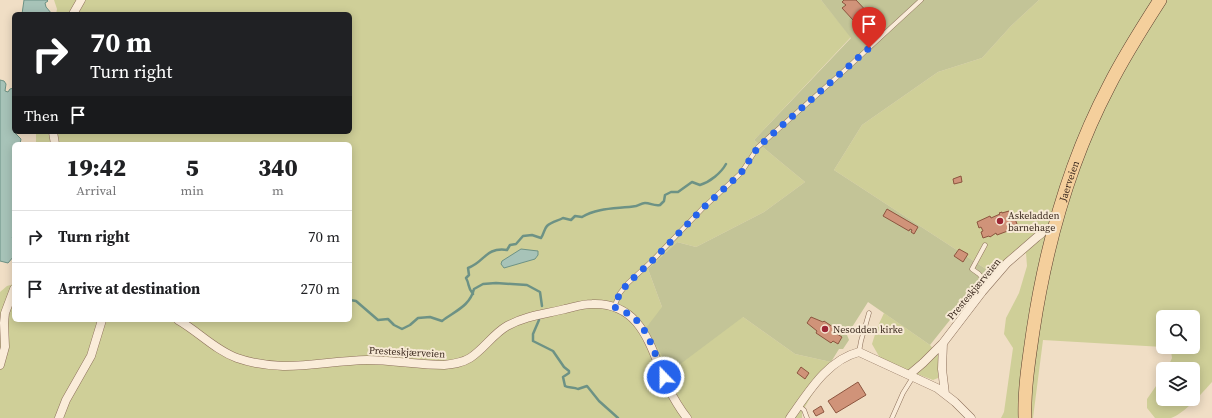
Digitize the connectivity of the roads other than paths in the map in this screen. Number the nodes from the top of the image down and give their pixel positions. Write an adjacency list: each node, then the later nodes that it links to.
1 (81, 0): 4 (street)
2 (921, 0): 9 (lane)
3 (1160, 0): 18 (main road, Jaerveien)
4 (74, 12)
5 (1041, 234): 7 (street, Presteskjærveien)
6 (985, 245): 7 (lane)
7 (988, 285): 13 (street, Presteskjærveien)
8 (12, 294): 15 (street)
9 (614, 307): 12 (street, Presteskjærveien); 21 (street, Presteskjærveien)
10 (869, 313): 14 (lane)
11 (101, 322): 20 (street)
12 (181, 322)
13 (943, 343): 16 (street, Presteskjærveien); 17 (street)
14 (859, 352): 16 (street); 19 (street)
15 (0, 365)
16 (912, 376): 17 (street); 24 (lane)
17 (944, 394): 25 (street)
18 (1024, 403): 26 (main road, Jaerveien); 27 (main road, Jaerveien)
19 (799, 406): 22 (street); 23 (lane)
20 (59, 418)
21 (687, 418)
22 (790, 418)
23 (807, 418)
24 (892, 418)
25 (972, 418)
26 (1020, 418)
27 (1025, 418)

